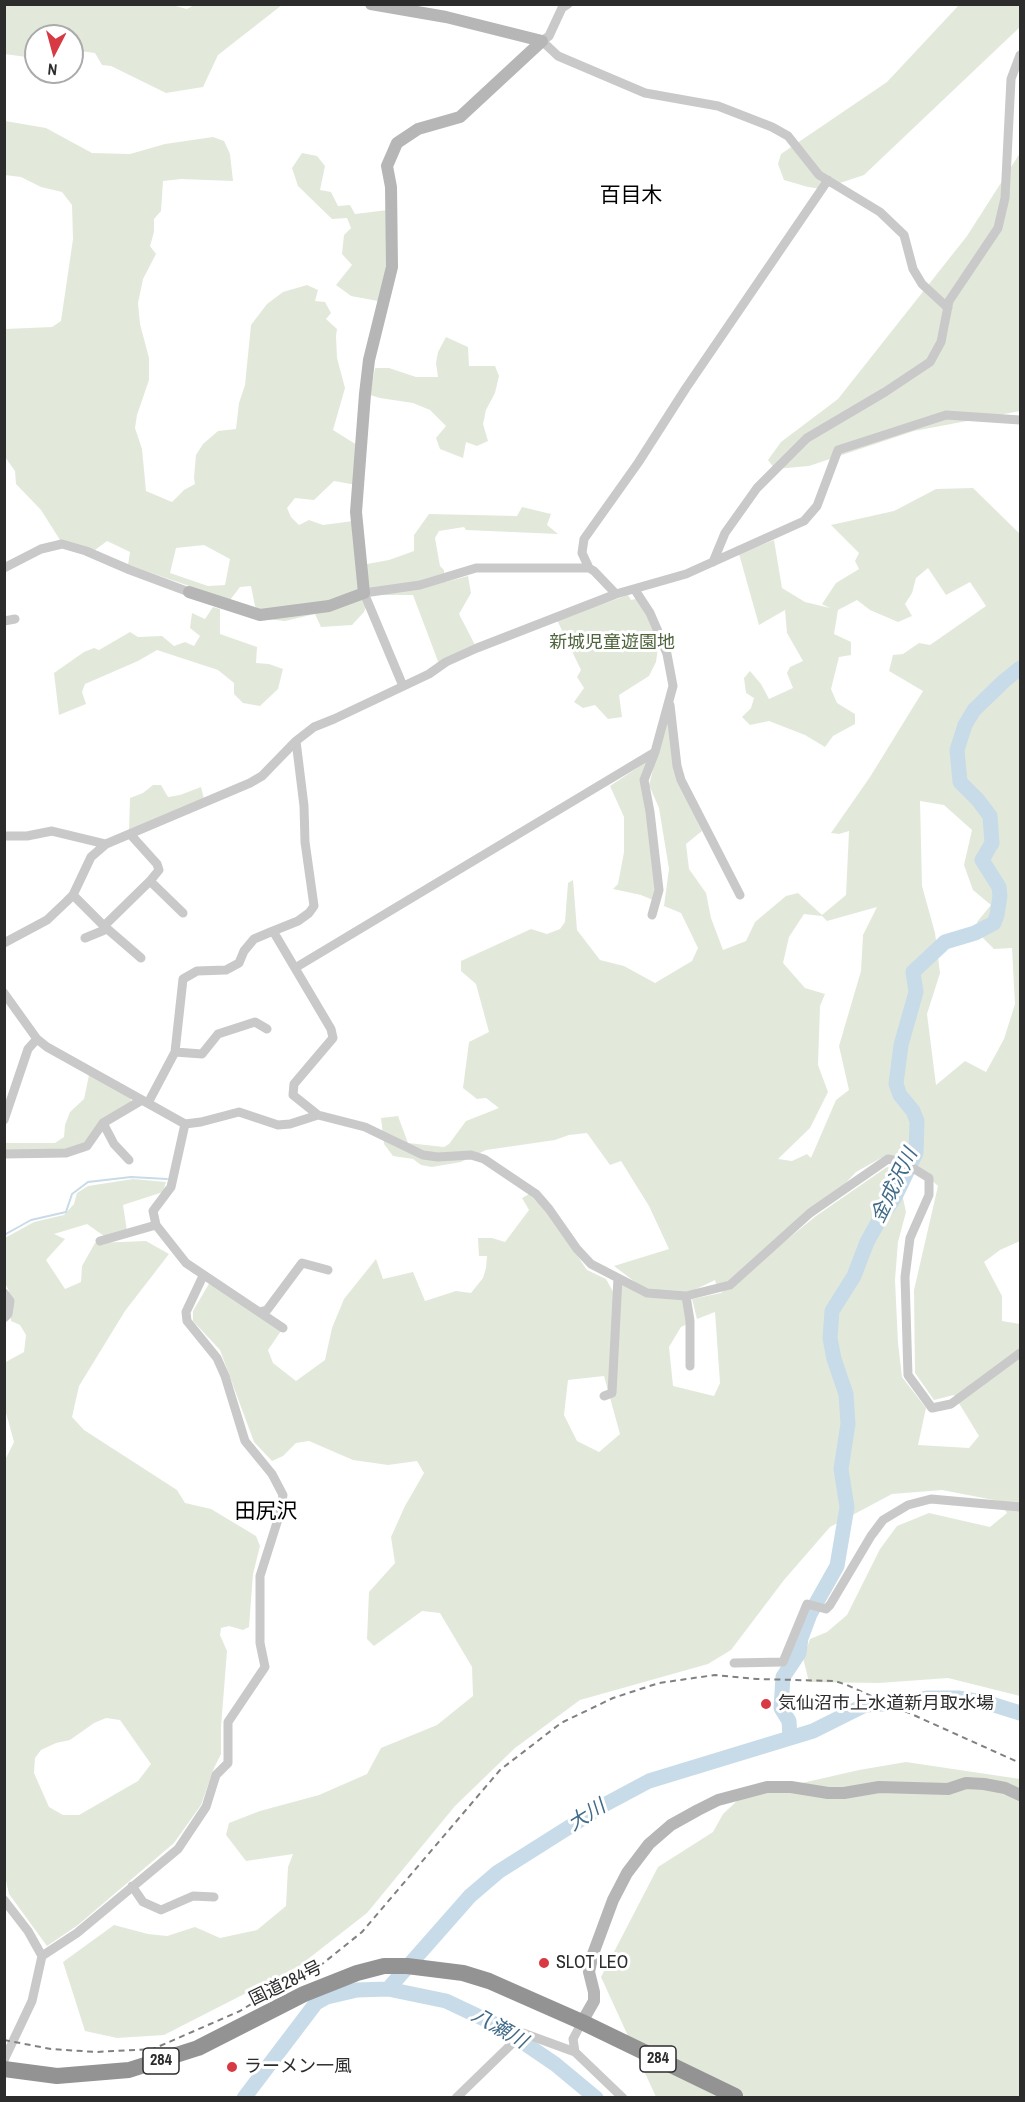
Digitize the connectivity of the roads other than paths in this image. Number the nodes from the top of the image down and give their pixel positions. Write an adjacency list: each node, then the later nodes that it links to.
1 (371, 4): 3 (street)
2 (568, 4): 3 (street)
3 (542, 41): 5 (street); 13 (street)
4 (1020, 55): 6 (street)
5 (828, 180): 6 (street); 10 (street)
6 (948, 308): 8 (street)
7 (1020, 420): 8 (street)
8 (713, 562): 11 (street)
9 (4, 568): 12 (street)
10 (589, 568): 13 (street); 14 (street)
11 (635, 590): 14 (street); 18 (street)
12 (189, 592): 13 (street)
13 (364, 593): 17 (street)
14 (616, 594): 17 (street)
15 (15, 619): 16 (street)
16 (4, 621)
17 (403, 686): 19 (street)
18 (669, 699): 20 (street); 26 (street)
19 (296, 741): 21 (street); 30 (street)
20 (655, 752): 28 (street); 34 (street)
21 (130, 834): 23 (street); 24 (street)
22 (4, 836): 23 (street)
23 (106, 844): 25 (street)
24 (150, 881): 27 (street); 29 (street)
25 (73, 895): 29 (street); 32 (street)
26 (740, 895)
27 (183, 913)
28 (652, 915)
29 (105, 928): 31 (street); 33 (street)
30 (273, 931): 34 (street); 38 (street)
31 (86, 938)
32 (4, 943)
33 (141, 958)
34 (295, 968): 40 (street)
35 (4, 993): 37 (street)
36 (267, 1029): 38 (street)
37 (37, 1039): 39 (street); 41 (street)
38 (175, 1052): 39 (street)
39 (145, 1102): 42 (street); 43 (street)
40 (318, 1115): 43 (street); 50 (street)
41 (4, 1120)
42 (103, 1123): 44 (street); 45 (street)
43 (185, 1124): 46 (street)
44 (4, 1154)
45 (129, 1160)
46 (156, 1225): 47 (street); 49 (street)
47 (100, 1240)
48 (328, 1270): 53 (street)
49 (204, 1276): 53 (street); 62 (street)
50 (618, 1278): 52 (street); 58 (street)
51 (4, 1293): 54 (street)
52 (686, 1296): 56 (street); 57 (street)
53 (259, 1312): 55 (street)
54 (4, 1318)
55 (283, 1328)
56 (1020, 1353)
57 (690, 1366)
58 (604, 1396)
59 (1020, 1507): 60 (street)
60 (734, 1663)
61 (1020, 1795): 66 (street)
62 (132, 1886): 63 (street); 65 (street)
63 (214, 1897)
64 (4, 1900): 65 (street)
65 (42, 1956): 68 (street)
66 (582, 2022): 67 (street); 69 (highway, 国道284号 / 284); 70 (highway, 284)
67 (575, 2052): 71 (street); 72 (street)
68 (4, 2060)
69 (4, 2069)
70 (735, 2096)
71 (456, 2097)
72 (623, 2097)

